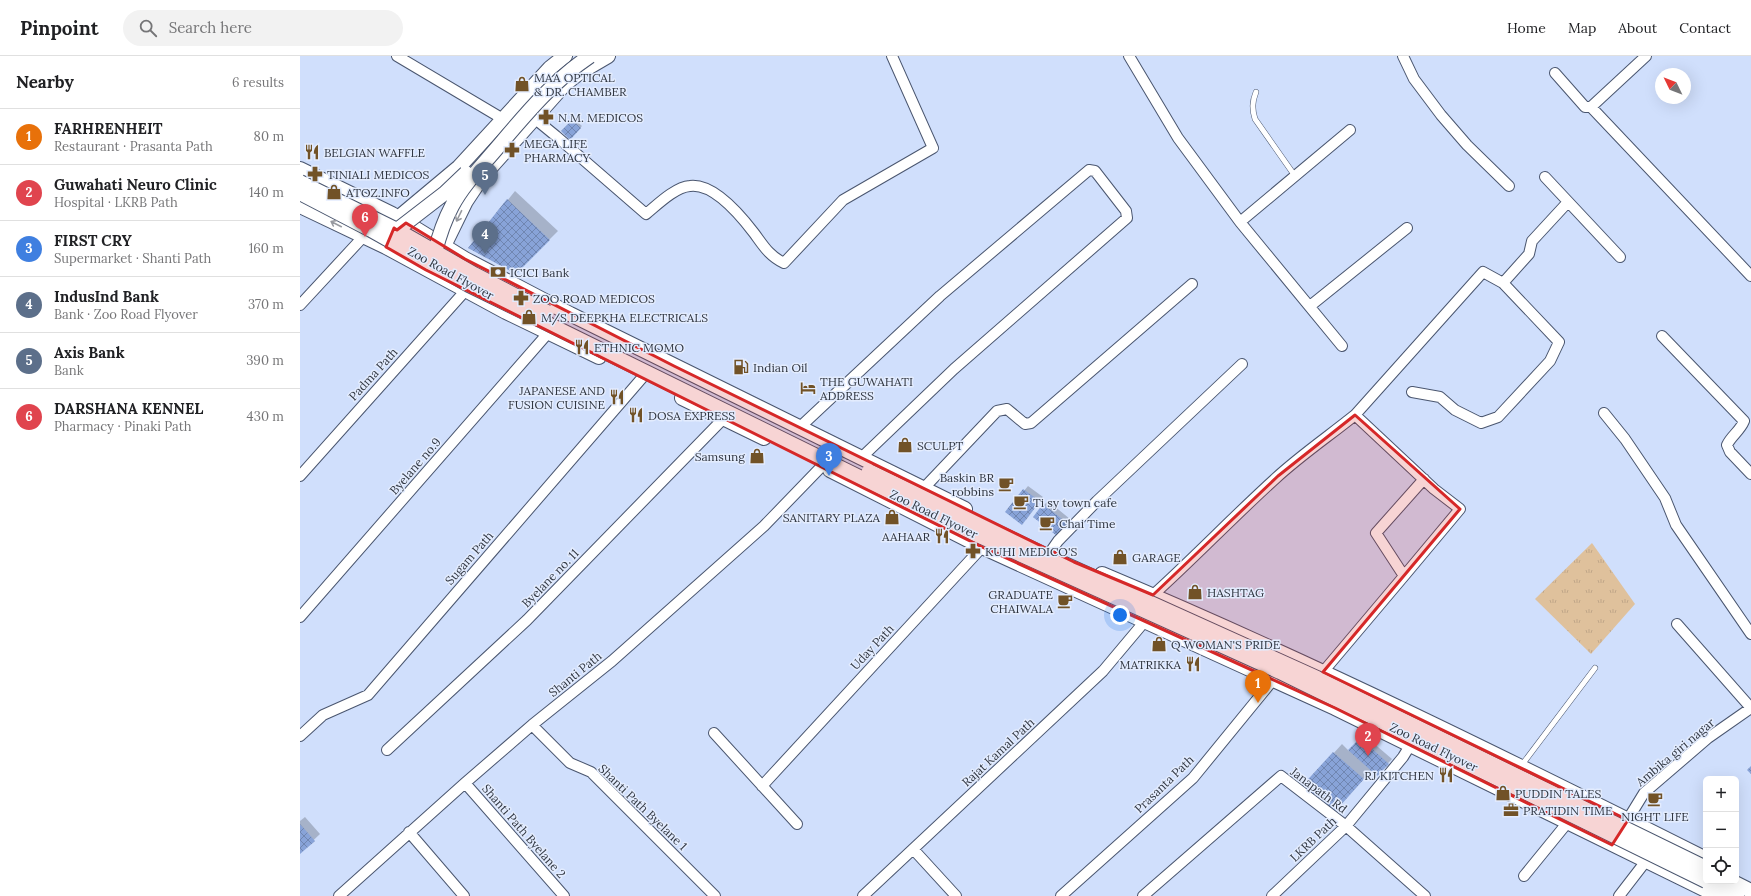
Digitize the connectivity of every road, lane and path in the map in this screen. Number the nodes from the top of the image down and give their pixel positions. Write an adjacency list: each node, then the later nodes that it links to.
1 (397, 56): 14 (street)
2 (565, 56): 14 (street)
3 (578, 56): 25 (street, bridge)
4 (590, 56): 29 (street, bridge)
5 (608, 56): 13 (street)
6 (892, 56): 13 (street)
7 (1129, 56): 24 (street)
8 (1403, 56): 20 (street)
9 (1646, 56): 12 (street)
10 (1555, 73): 12 (street)
11 (1256, 92): 17 (lane)
12 (1591, 108): 32 (street)
13 (534, 118): 29 (street, one-way to 29)
14 (503, 119): 25 (street)
15 (1350, 130): 17 (street)
16 (300, 169): 25 (street)
17 (1295, 176): 24 (street)
18 (1545, 177): 22 (street)
19 (300, 182): 25 (street, Zoo Road Flyover, bridge)
20 (1508, 186)
21 (300, 193): 88 (street, Zoo Road Flyover, bridge)
22 (1568, 202): 30 (street); 33 (street)
23 (300, 206): 27 (street, one-way to 23)
24 (1240, 222): 37 (street)
25 (398, 224): 28 (street); 29 (street, Zoo Road Flyover, bridge)
26 (1407, 228): 37 (street)
27 (362, 237): 28 (street); 36 (street)
28 (386, 247): 31 (street)
29 (439, 249): 31 (street); 47 (street); 85 (street, Zoo Road Flyover, bridge)
30 (1620, 257)
31 (432, 272): 35 (street)
32 (1751, 276)
33 (1503, 283): 43 (street); 45 (street)
34 (1192, 284): 53 (street)
35 (466, 290): 38 (street); 51 (street, Padma Path)
36 (300, 305)
37 (1310, 306): 40 (street)
38 (549, 332): 42 (street); 59 (street, Byelane no.9)
39 (1662, 336): 50 (street)
40 (1342, 346)
41 (1242, 364): 56 (street)
42 (642, 378): 46 (street); 70 (street, Sugam Path)
43 (1412, 392)
44 (1604, 412): 62 (street)
45 (1355, 415): 52 (street); 58 (street)
46 (724, 418): 49 (street); 72 (street, Byelane no. 11)
47 (799, 428): 48 (street); 48 (street)
48 (861, 458): 53 (street)
49 (822, 466): 55 (street); 68 (street, Shanti Path)
50 (1751, 474)
51 (300, 476)
52 (1424, 479): 57 (street); 57 (street)
53 (923, 489): 54 (street)
54 (1002, 527): 55 (street, Uday Path); 56 (street)
55 (982, 547): 60 (street); 75 (street, Uday Path)
56 (1051, 551): 58 (street)
57 (1404, 576): 64 (street)
58 (1153, 596): 64 (street)
59 (300, 617)
60 (1145, 621): 65 (street); 82 (street, Rajat Kamal Path)
61 (1677, 624): 66 (street)
62 (1751, 634)
63 (1595, 668): 73 (lane)
64 (1323, 672): 67 (street)
65 (1273, 680): 71 (street); 99 (street, Prasanta Path)
66 (1751, 708): 76 (street, Ambika giri nagar)
67 (1424, 720): 71 (street, LKRB Path); 73 (street)
68 (532, 725): 74 (street, Shanti Path); 96 (street, Shanti Path Byelane 1)
69 (714, 733): 75 (street)
70 (300, 736)
71 (1411, 744): 77 (street); 79 (street, LKRB Path)
72 (387, 750)
73 (1520, 767): 76 (street)
74 (465, 783): 80 (street, Shanti Path); 95 (street, Shanti Path Byelane 2)
75 (762, 786): 78 (street)
76 (1628, 820): 81 (street, Ambika giri nagar); 83 (street)
77 (1568, 822): 81 (street); 87 (street)
78 (797, 824)
79 (1346, 826): 100 (street, Janapath Rd); 101 (street, LKRB Path); 102 (street, Janapath Rd)
80 (409, 832): 93 (street, Shanti Path); 94 (street)
81 (1612, 845): 84 (street)
82 (913, 849): 97 (street, Rajat Kamal Path); 98 (street)
83 (1703, 858)
84 (1646, 861): 103 (street); 104 (street)
85 (1703, 867)
86 (1739, 875): 89 (street)
87 (1524, 876)
88 (1703, 880)
89 (1751, 881)
90 (1712, 884): 105 (street, Zoo Road Flyover)
91 (1737, 884): 92 (street)
92 (1751, 891)
93 (340, 896)
94 (464, 896)
95 (564, 896)
96 (715, 896)
97 (863, 896)
98 (956, 896)
99 (1061, 896)
100 (1143, 896)
101 (1272, 896)
102 (1425, 896)
103 (1619, 896)
104 (1718, 896)
105 (1737, 896)

